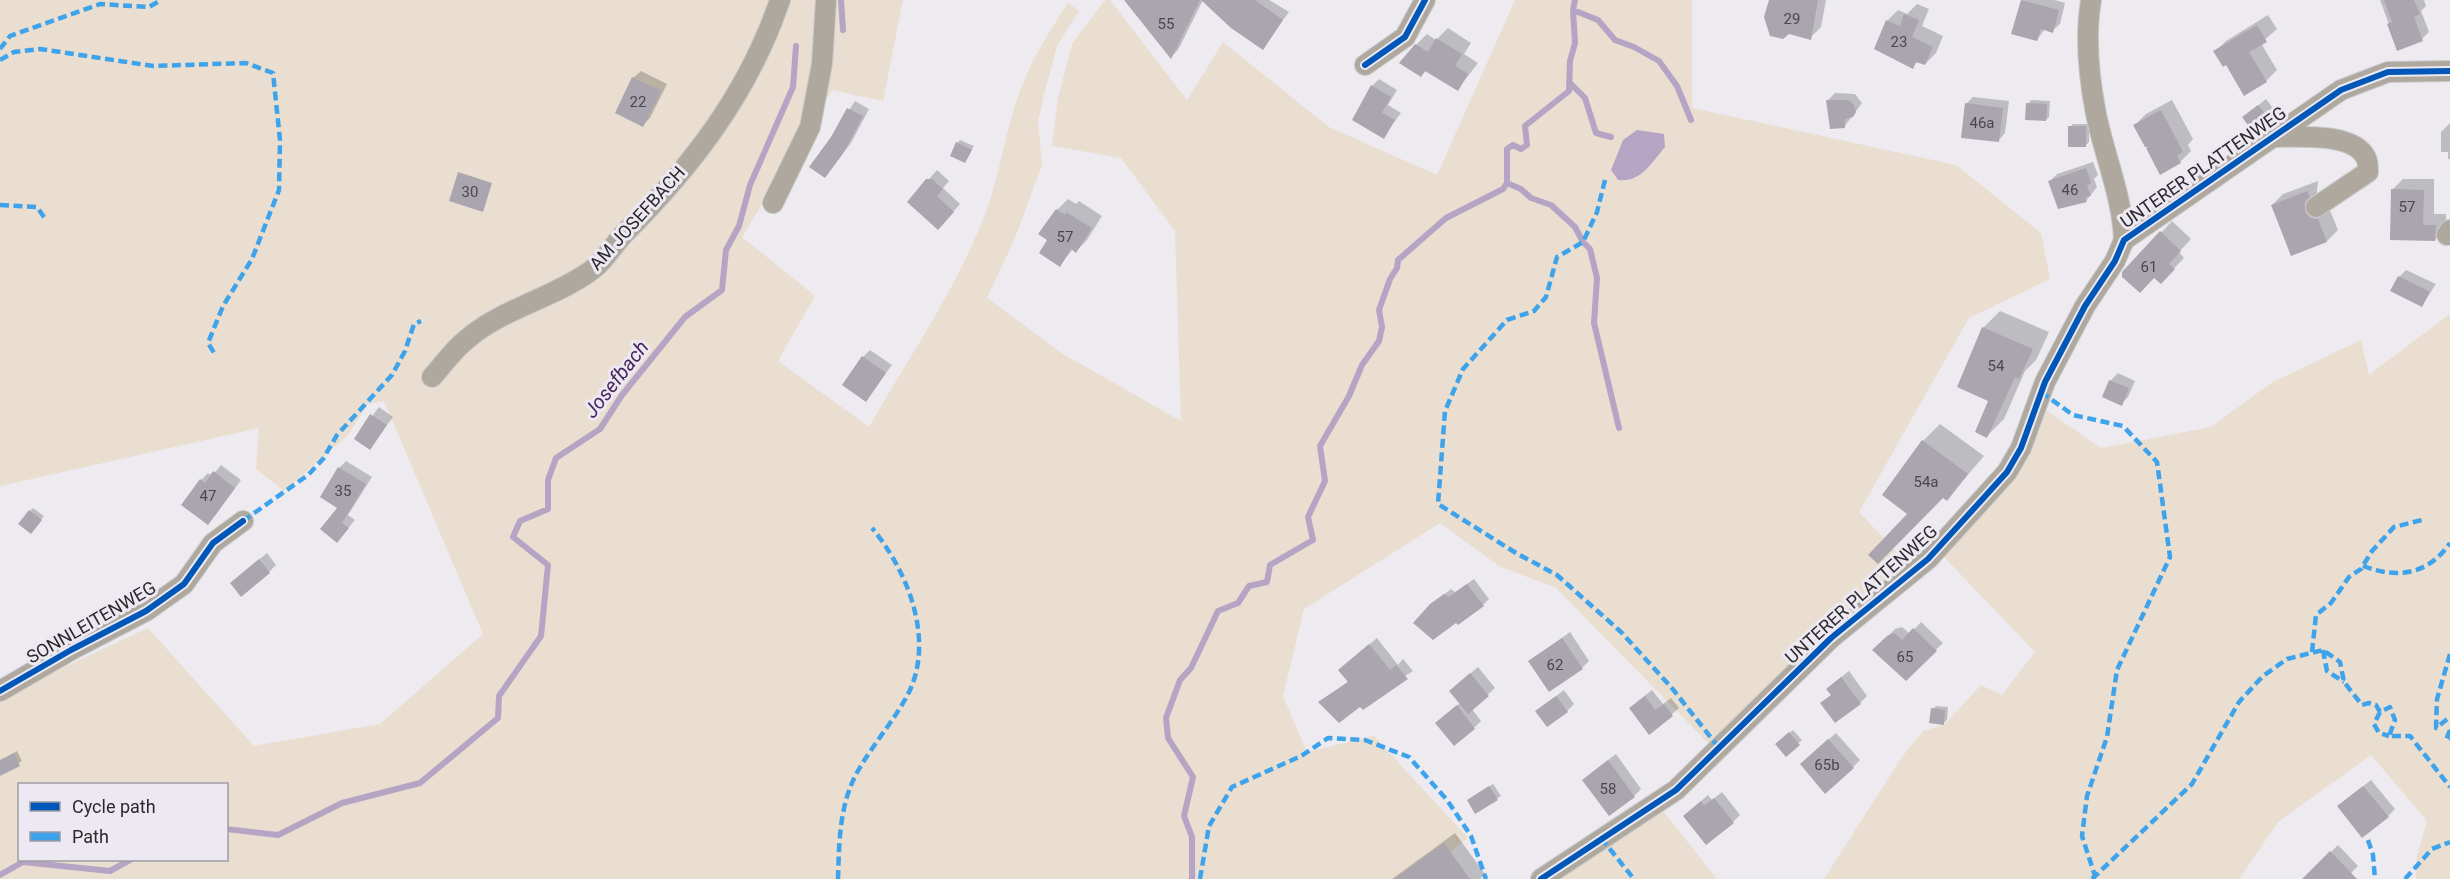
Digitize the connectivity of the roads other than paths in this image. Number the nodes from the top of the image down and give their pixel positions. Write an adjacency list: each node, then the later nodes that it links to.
1 (780, 0): 11 (street, AM JOSEFBACH)
2 (826, 0): 8 (street)
3 (1425, 0): 5 (street)
4 (2091, 0): 10 (street)
5 (1365, 65)
6 (2450, 70): 7 (street, UNTERER PLATTENWEG)
7 (2273, 137): 9 (street); 10 (street, UNTERER PLATTENWEG)
8 (773, 203)
9 (2316, 207)
10 (2124, 240): 14 (street, UNTERER PLATTENWEG)
11 (432, 377)
12 (243, 521): 13 (street, SONNLEITENWEG)
13 (0, 691)
14 (1541, 879)

